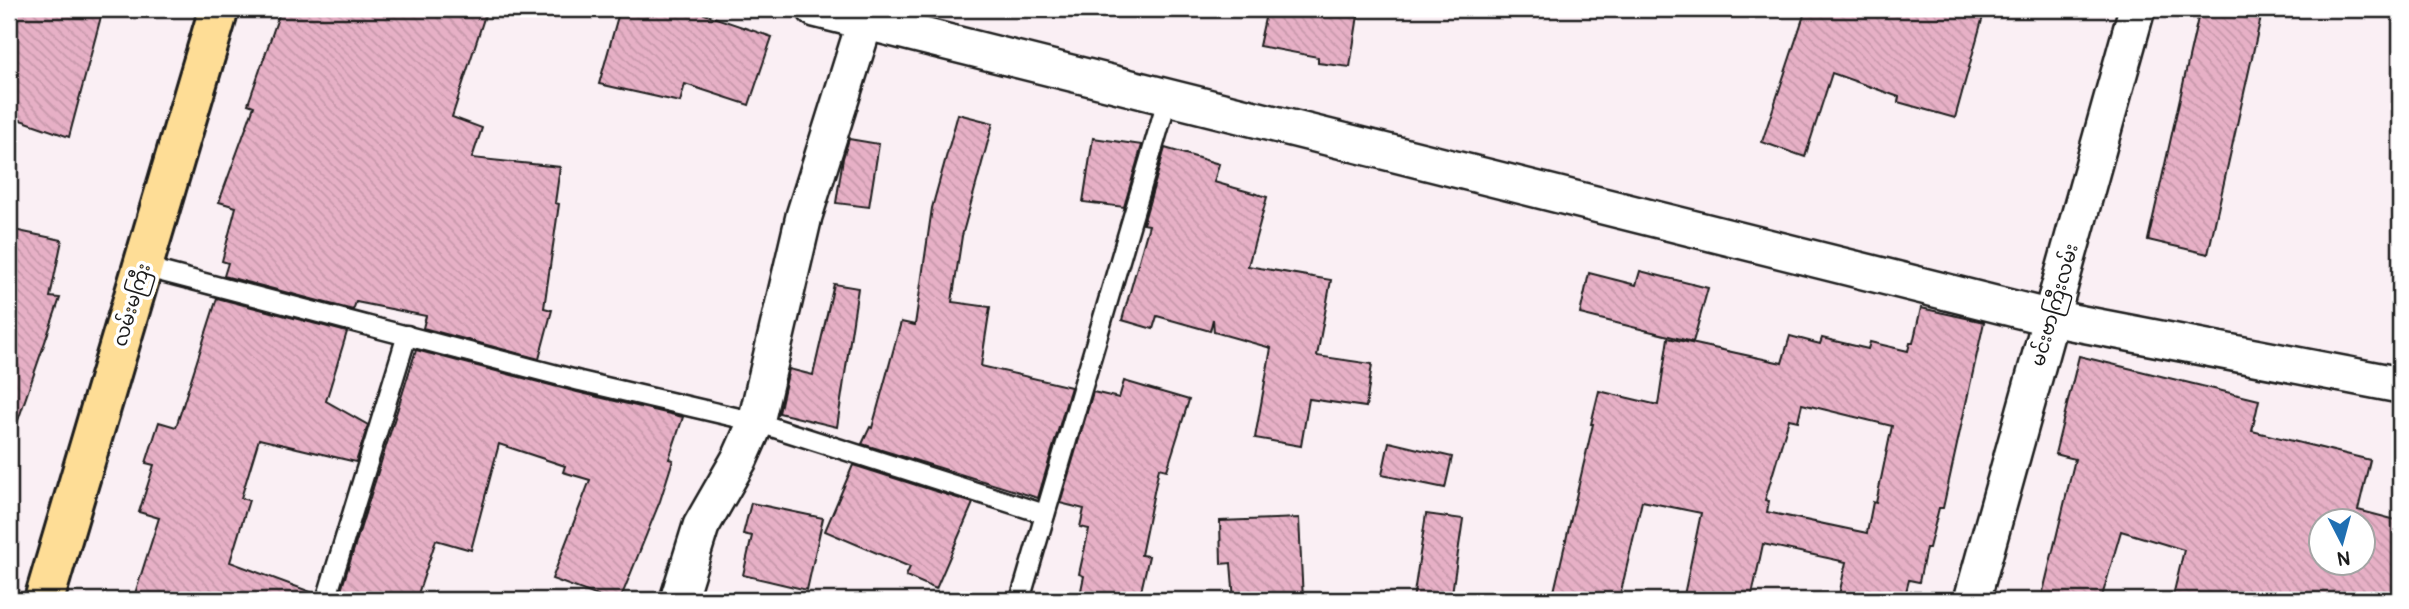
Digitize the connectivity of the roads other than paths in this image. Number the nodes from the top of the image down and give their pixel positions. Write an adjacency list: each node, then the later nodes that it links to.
1 (219, 9): 6 (main road, လမ်းမကြီး)
2 (815, 9): 4 (street)
3 (2137, 9): 7 (street, မင်းဗာကြီးလမ်း)
4 (867, 15): 5 (street); 10 (street)
5 (1168, 97): 7 (street); 11 (lane)
6 (143, 267): 8 (lane); 12 (main road, လမ်းမကြီး)
7 (2051, 318): 9 (street); 16 (street, မင်းဗာကြီးလမ်း)
8 (407, 335): 10 (lane); 13 (lane)
9 (2400, 385)
10 (756, 422): 11 (lane); 14 (street)
11 (1045, 514): 15 (lane)
12 (44, 600)
13 (326, 600)
14 (678, 600)
15 (1020, 600)
16 (1972, 600)

